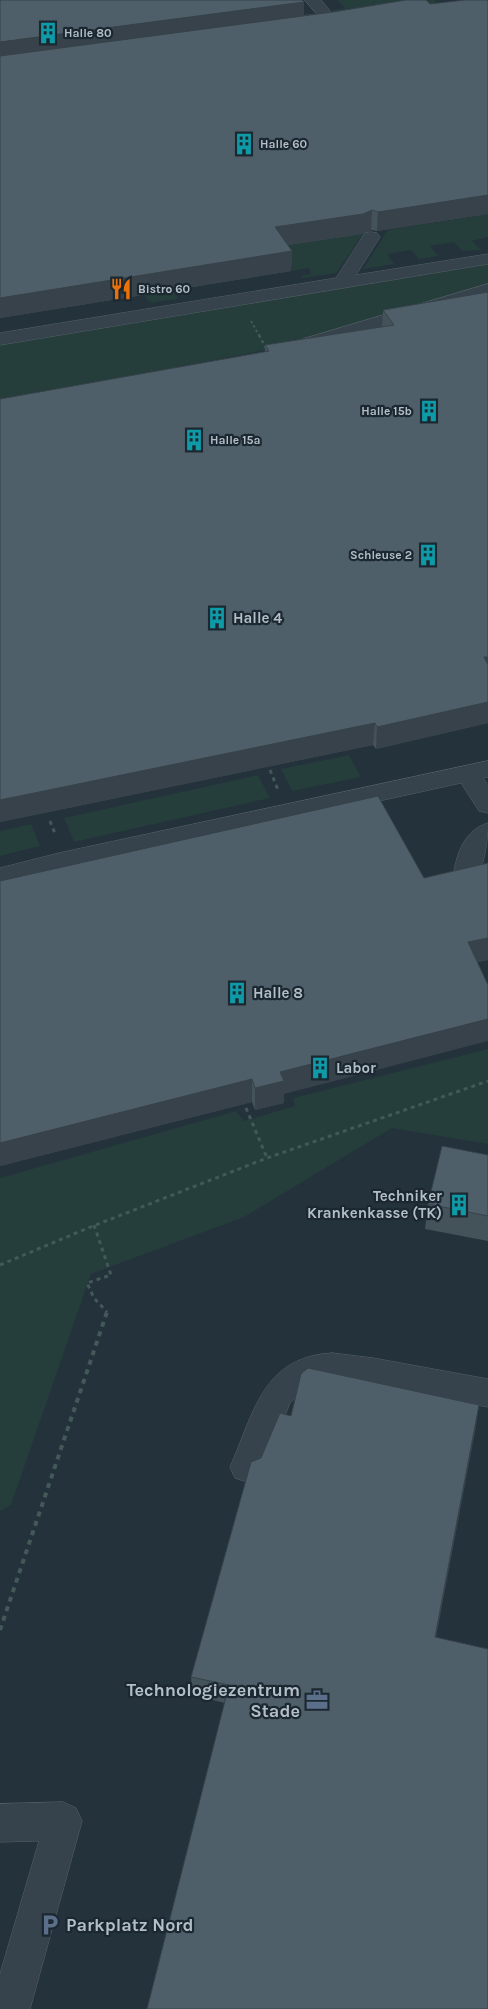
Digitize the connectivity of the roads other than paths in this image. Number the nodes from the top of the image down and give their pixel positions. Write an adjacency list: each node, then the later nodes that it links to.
1 (313, 0): 3 (lane)
2 (351, 20): 3 (lane)
3 (332, 23): 4 (lane)
4 (312, 25)
5 (371, 237): 7 (lane)
6 (488, 259): 7 (lane)
7 (342, 283): 9 (lane)
8 (488, 290): 10 (lane)
9 (0, 340)
10 (289, 349)
11 (478, 772): 12 (lane); 15 (lane)
12 (488, 805)
13 (488, 832): 14 (lane)
14 (466, 876)
15 (0, 877)
16 (488, 1393): 17 (lane)
17 (247, 1467)
18 (0, 1823): 19 (lane)
19 (10, 2009)

